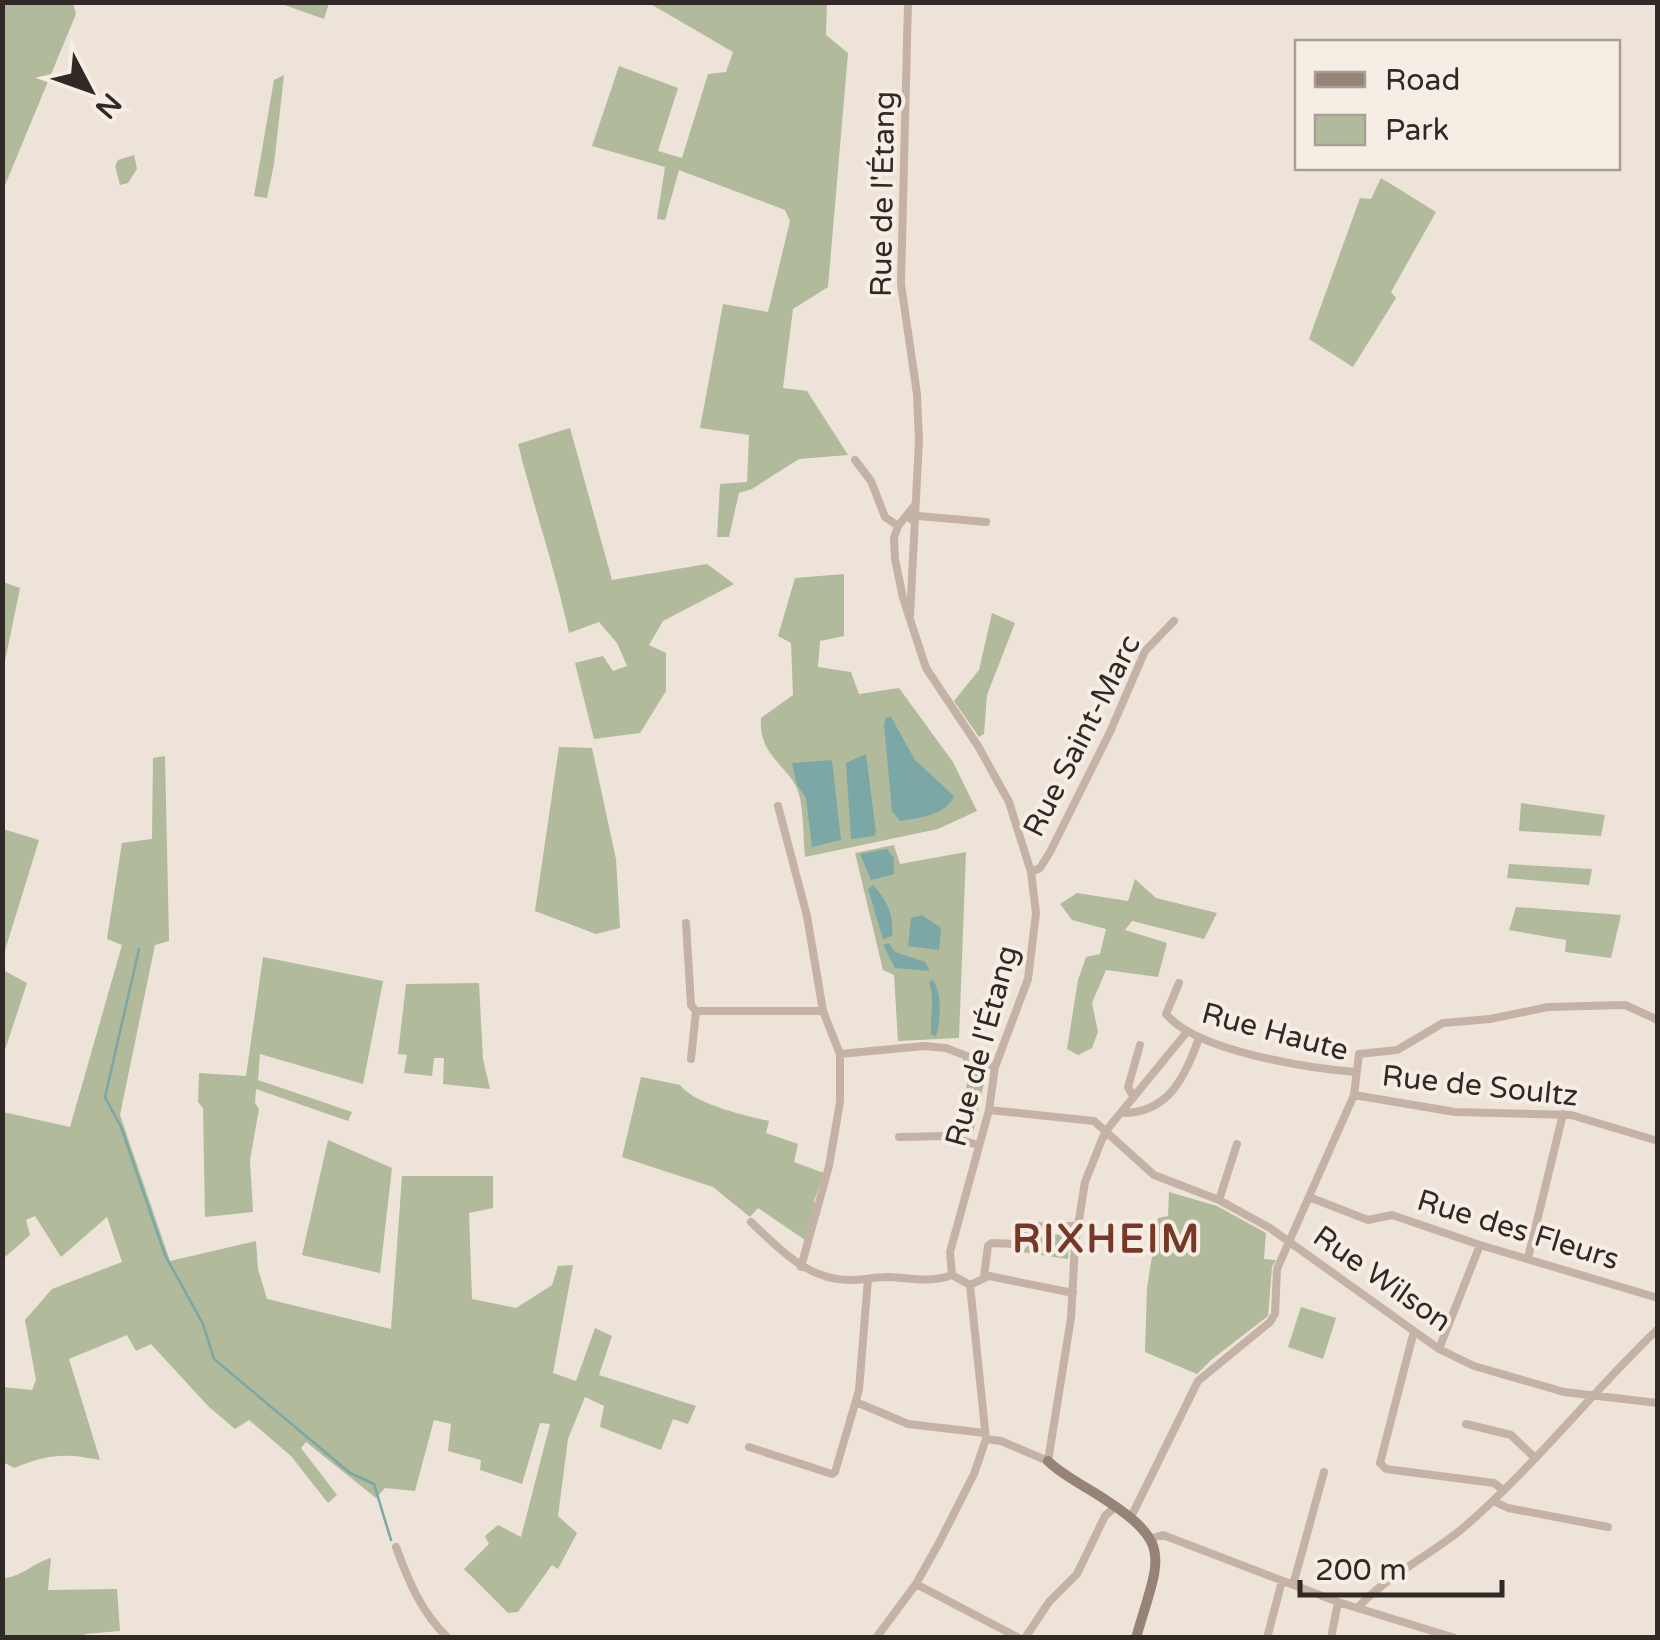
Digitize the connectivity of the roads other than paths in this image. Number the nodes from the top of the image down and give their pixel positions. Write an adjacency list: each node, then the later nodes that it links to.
1 (908, 2): 3 (street, Rue de l'Étang)
2 (855, 460): 6 (street)
3 (915, 505): 4 (street, Rue de l'Étang); 6 (street, Rue de l'Étang)
4 (916, 518): 5 (street); 6 (street); 8 (street, Rue de l'Étang)
5 (986, 522)
6 (901, 523): 7 (street, Rue de l'Étang)
7 (894, 552): 8 (street); 9 (street, Rue de l'Étang)
8 (914, 553): 9 (street, Rue de l'Étang)
9 (910, 616): 12 (street, Rue de l'Étang)
10 (1174, 621): 12 (street, Rue Saint-Marc)
11 (778, 806): 16 (street)
12 (1031, 872): 23 (street, Rue de l'Étang)
13 (686, 923): 15 (street)
14 (1179, 983): 18 (street, Rue Haute)
15 (696, 1011): 16 (street); 22 (street)
16 (824, 1011): 21 (street)
17 (1658, 1020): 24 (street)
18 (1186, 1033): 19 (street, Rue Haute); 26 (street)
19 (1199, 1038): 24 (street, Rue Haute); 28 (street)
20 (1140, 1045): 26 (street)
21 (840, 1054): 23 (street); 42 (street)
22 (691, 1059)
23 (995, 1068): 27 (street, Rue de l'Étang)
24 (1355, 1072): 25 (street, Rue Haute)
25 (1354, 1095): 29 (street, Rue de Soultz); 35 (street, Rue Haute)
26 (1133, 1096): 28 (street)
27 (989, 1110): 30 (street); 34 (street, Rue de l'Étang)
28 (1121, 1113): 30 (street)
29 (1563, 1114): 32 (street, Rue de Soultz); 41 (street)
30 (1104, 1132): 36 (street, Rue Wilson); 38 (street)
31 (899, 1137): 34 (street)
32 (1658, 1141)
33 (1237, 1144): 36 (street)
34 (978, 1145): 43 (street, Rue de l'Étang)
35 (1309, 1197): 39 (street, Rue Haute); 40 (street, Rue des Fleurs)
36 (1219, 1200): 39 (street, Rue Wilson)
37 (751, 1222): 42 (street)
38 (1079, 1226): 44 (street); 47 (street)
39 (1288, 1241): 50 (street, Rue Wilson); 64 (street, Rue Haute)
40 (1480, 1245): 41 (street, Rue des Fleurs); 51 (street)
41 (1528, 1258): 48 (street, Rue des Fleurs)
42 (801, 1267): 45 (street)
43 (952, 1275): 45 (street); 46 (street)
44 (984, 1276): 46 (street); 47 (street)
45 (868, 1279): 53 (street)
46 (970, 1286): 56 (street)
47 (1072, 1293): 59 (street)
48 (1658, 1298)
49 (1658, 1329): 52 (street)
50 (1414, 1332): 51 (street, Rue Wilson); 61 (street)
51 (1439, 1348): 52 (street, Rue Wilson)
52 (1592, 1397): 54 (street, Rue Wilson); 58 (street)
53 (856, 1402): 56 (street); 57 (street)
54 (1658, 1404)
55 (1466, 1424): 58 (street)
56 (986, 1436): 59 (street); 69 (street)
57 (750, 1447)
58 (1534, 1457): 61 (street)
59 (1048, 1461): 63 (main road)
60 (1324, 1472): 70 (street)
61 (1503, 1490): 62 (street)
62 (1493, 1501): 65 (street); 72 (street)
63 (1116, 1506): 64 (main road); 73 (street)
64 (1131, 1517): 66 (main road)
65 (1608, 1527)
66 (1152, 1538): 68 (street); 76 (main road)
67 (396, 1547): 74 (street)
68 (1282, 1580): 70 (street); 77 (street)
69 (916, 1584): 73 (street); 75 (street)
70 (1293, 1585): 71 (street)
71 (1338, 1602): 72 (street); 78 (street)
72 (1358, 1608): 79 (street)
73 (1018, 1637)
74 (448, 1638)
75 (876, 1638)
76 (1136, 1638)
77 (1266, 1638)
78 (1331, 1638)
79 (1454, 1638)

